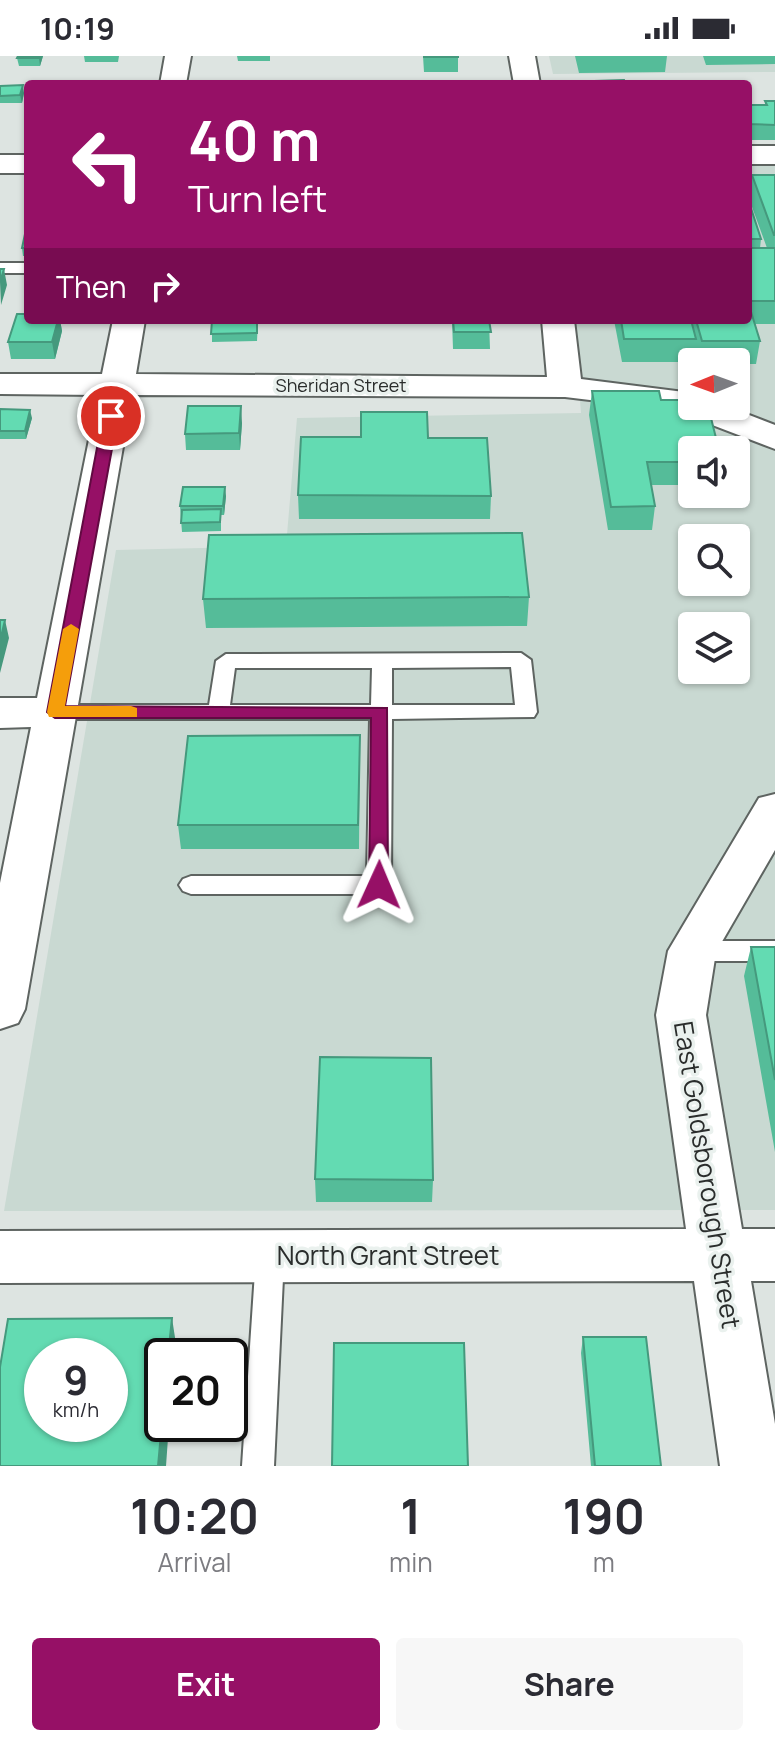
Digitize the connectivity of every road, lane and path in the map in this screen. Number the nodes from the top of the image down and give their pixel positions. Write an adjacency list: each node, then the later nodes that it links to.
1 (178, 56): 3 (street)
2 (522, 56): 4 (street)
3 (174, 80)
4 (526, 80)
5 (752, 155): 6 (street)
6 (775, 155)
7 (0, 164): 8 (street)
8 (24, 164)
9 (0, 268): 10 (lane)
10 (24, 268)
11 (128, 324): 14 (street)
12 (558, 324): 15 (street)
13 (0, 384): 14 (street, Sheridan Street)
14 (116, 386): 15 (street, Sheridan Street); 20 (street)
15 (565, 387): 16 (street, Sheridan Street)
16 (678, 402)
17 (729, 420): 18 (street, Sheridan Street)
18 (775, 438)
19 (382, 661): 21 (lane); 22 (lane); 22 (lane)
20 (55, 712): 21 (lane); 23 (street); 28 (street)
21 (218, 712): 22 (lane)
22 (380, 712): 25 (lane)
23 (0, 713)
24 (775, 810): 26 (street, East Goldsborough Street)
25 (191, 885)
26 (692, 951): 27 (lane); 29 (street, East Goldsborough Street)
27 (775, 951)
28 (0, 1009)
29 (718, 1255): 30 (street, North Grant Street); 32 (street, North Grant Street); 34 (street, East Goldsborough Street)
30 (775, 1255)
31 (0, 1257): 32 (street, North Grant Street)
32 (270, 1257): 33 (lane)
33 (258, 1466)
34 (751, 1466)

